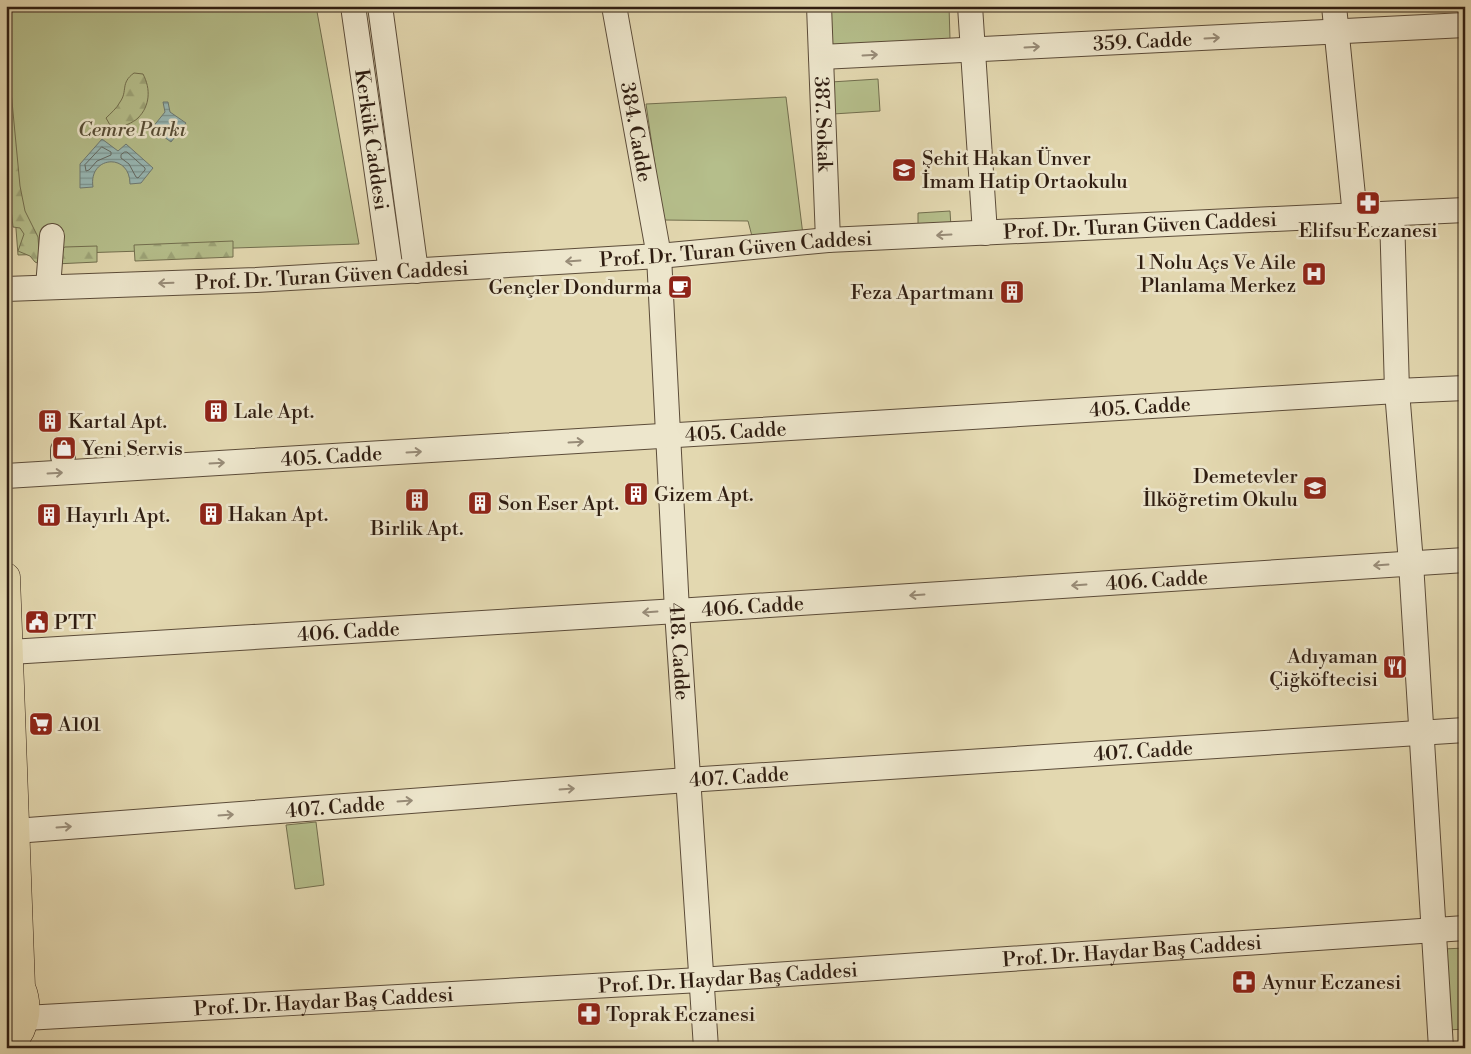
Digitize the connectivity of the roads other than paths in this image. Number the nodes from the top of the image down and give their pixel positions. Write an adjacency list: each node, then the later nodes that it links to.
1 (352, 6): 19 (street, Kerkük Caddesi)
2 (380, 6): 18 (street, Kerkük Caddesi)
3 (614, 6): 17 (street, 384. Cadde)
4 (819, 6): 10 (street, 387. Sokak)
5 (970, 6): 9 (street)
6 (1334, 6): 8 (street)
7 (1465, 25): 8 (street, 359. Cadde)
8 (1336, 32): 9 (street, 359. Cadde, one-way to 8); 13 (street)
9 (972, 49): 10 (street, 359. Cadde, one-way to 9); 14 (street)
10 (821, 57): 16 (street, 387. Sokak)
11 (1465, 210): 12 (street, Prof. Dr. Turan Güven Caddesi)
12 (1392, 214): 13 (street, Prof. Dr. Turan Güven Caddesi); 23 (street)
13 (1355, 216): 14 (street, Prof. Dr. Turan Güven Caddesi)
14 (985, 233): 16 (street, Prof. Dr. Turan Güven Caddesi, one-way to 16)
15 (52, 236): 20 (street)
16 (828, 240): 17 (street, Prof. Dr. Turan Güven Caddesi)
17 (659, 256): 18 (street, Prof. Dr. Turan Güven Caddesi, one-way to 18); 24 (street, 418. Cadde)
18 (416, 271): 19 (street, Prof. Dr. Turan Güven Caddesi)
19 (391, 272): 20 (street, Prof. Dr. Turan Güven Caddesi, one-way to 20)
20 (48, 287): 21 (street, Prof. Dr. Turan Güven Caddesi)
21 (6, 289)
22 (1465, 388): 23 (street, 405. Cadde)
23 (1397, 391): 24 (street, 405. Cadde); 27 (street)
24 (667, 436): 25 (street, 405. Cadde, one-way to 24); 29 (street, 418. Cadde)
25 (6, 476)
26 (1465, 560): 27 (street, 406. Cadde)
27 (1411, 563): 29 (street, 406. Cadde, one-way to 29); 32 (street)
28 (6, 577): 30 (main road)
29 (677, 611): 30 (street, 406. Cadde, one-way to 30); 33 (street, 418. Cadde)
30 (10, 652): 34 (main road)
31 (1465, 730): 32 (street, 407. Cadde)
32 (1421, 733): 33 (street, 407. Cadde); 36 (street)
33 (687, 780): 34 (street, 407. Cadde, one-way to 33); 38 (street, 418. Cadde)
34 (15, 831): 37 (main road)
35 (1465, 928): 36 (street, Prof. Dr. Haydar Baş Caddesi)
36 (1433, 930): 38 (street, Prof. Dr. Haydar Baş Caddesi); 41 (street)
37 (14, 978): 39 (main road)
38 (700, 980): 39 (street, Prof. Dr. Haydar Baş Caddesi); 40 (street, 418. Cadde)
39 (20, 1035)
40 (706, 1048)
41 (1441, 1048)

